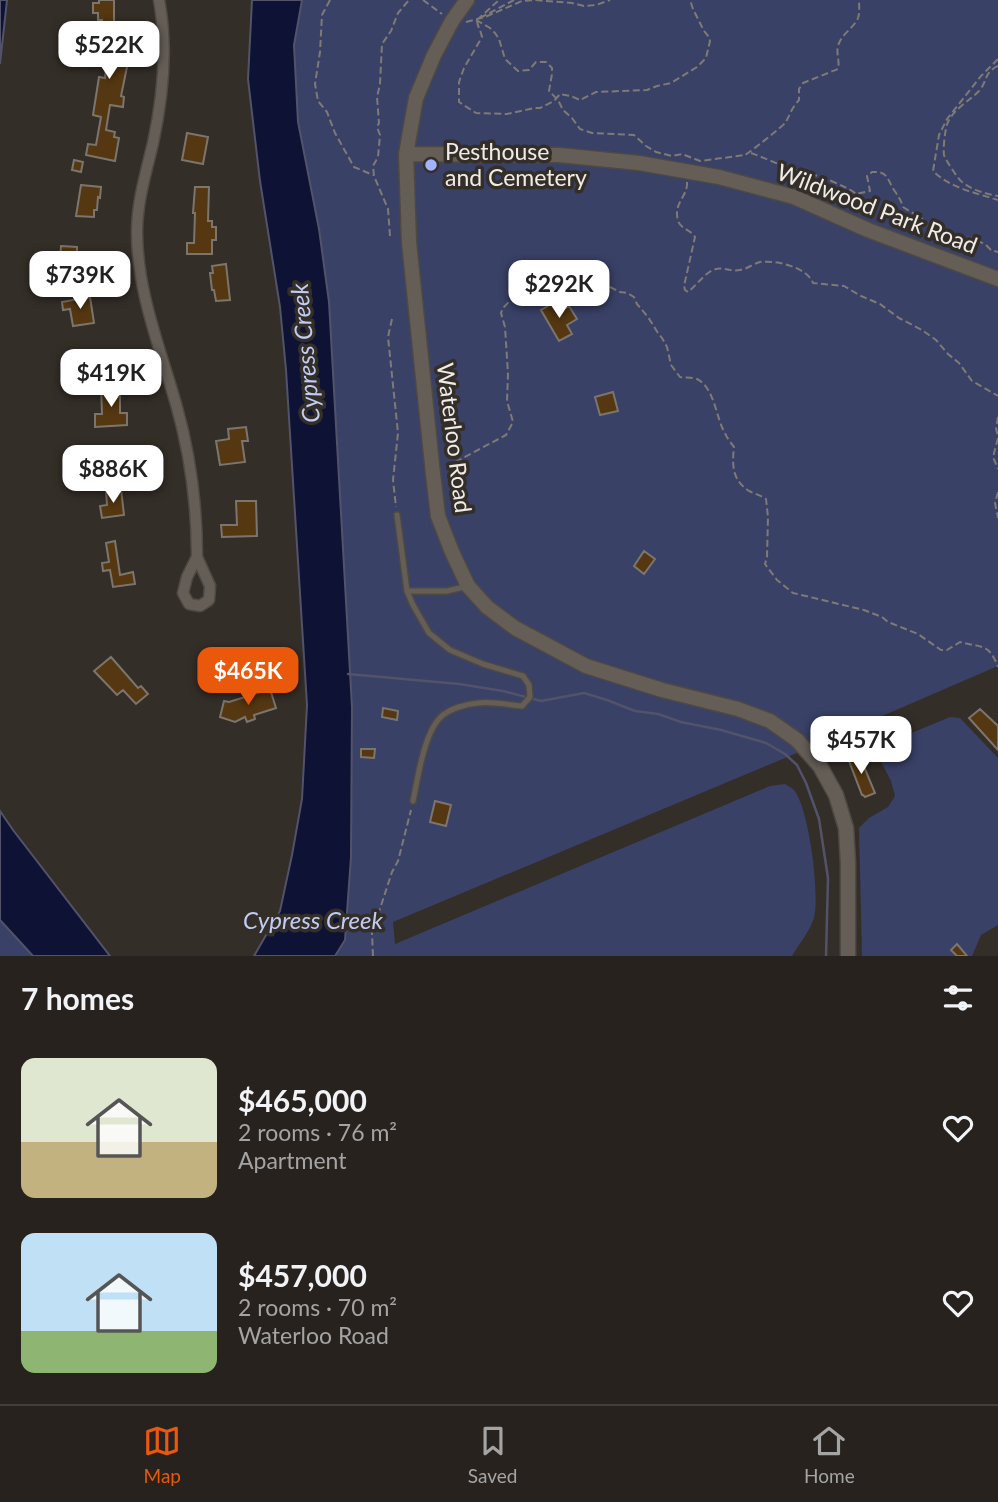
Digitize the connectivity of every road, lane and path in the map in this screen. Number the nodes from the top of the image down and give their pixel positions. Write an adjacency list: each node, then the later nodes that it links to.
1 (159, 0): 31 (street)
2 (330, 0): 17 (path)
3 (409, 0): 17 (path)
4 (467, 0): 15 (street, Waterloo Road)
5 (499, 0): 10 (path)
6 (514, 0): 10 (path)
7 (610, 0): 10 (path)
8 (690, 0): 13 (path)
9 (859, 0): 14 (path)
10 (477, 20): 13 (path); 13 (path)
11 (998, 59): 18 (path)
12 (998, 66): 18 (path)
13 (556, 98): 16 (path)
14 (750, 153): 16 (path); 20 (path)
15 (406, 154): 16 (street, Wildwood Park Road); 27 (street, Waterloo Road)
16 (692, 166): 21 (street, Wildwood Park Road); 23 (path)
17 (374, 176): 19 (path)
18 (998, 198)
19 (390, 236)
20 (998, 252)
21 (998, 279)
22 (392, 319): 29 (path)
23 (998, 396)
24 (998, 417): 25 (path)
25 (998, 438): 26 (path)
26 (998, 469)
27 (433, 474): 32 (street, Waterloo Road); 34 (path)
28 (998, 492): 30 (path)
29 (397, 515): 33 (lane)
30 (998, 518)
31 (197, 557)
32 (468, 586): 33 (lane); 37 (street, Waterloo Road)
33 (407, 591): 35 (lane)
34 (998, 667)
35 (413, 802): 36 (path)
36 (373, 956)
37 (848, 956)

